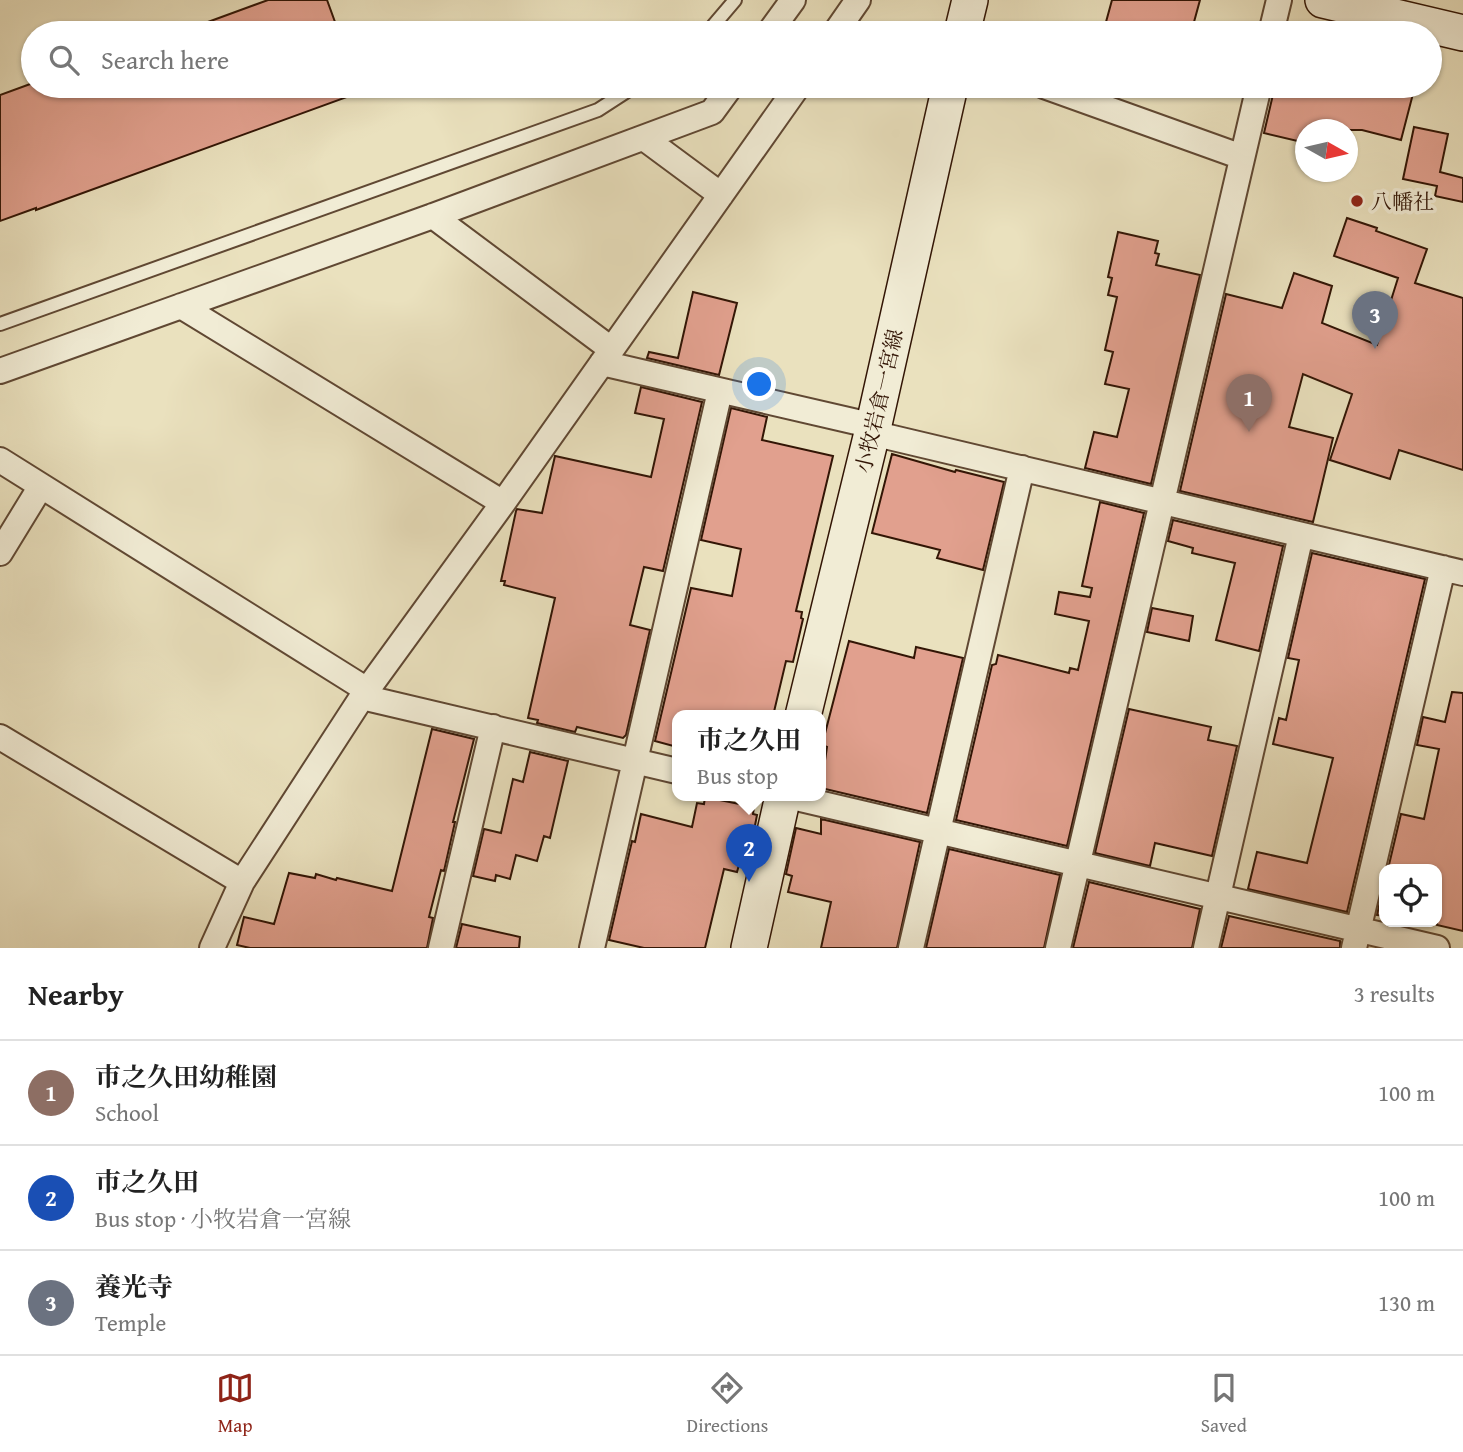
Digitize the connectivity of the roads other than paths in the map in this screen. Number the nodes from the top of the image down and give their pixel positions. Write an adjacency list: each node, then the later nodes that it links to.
1 (734, 0): 7 (lane)
2 (793, 0): 8 (street)
3 (858, 0): 9 (street)
4 (970, 0): 10 (main road)
5 (1279, 0): 11 (street)
6 (1323, 0): 12 (main road)
7 (717, 21)
8 (778, 21)
9 (843, 21)
10 (965, 21)
11 (1274, 21)
12 (1412, 21)
13 (1442, 28): 14 (main road)
14 (1463, 33)
15 (616, 98): 26 (lane)
16 (722, 98): 21 (street)
17 (790, 98): 23 (street)
18 (947, 98): 30 (main road, 小牧岩倉一宮線)
19 (1077, 98): 22 (street)
20 (1256, 98): 22 (street)
21 (644, 138): 23 (street); 24 (street)
22 (1242, 157): 34 (street)
23 (721, 195): 27 (street)
24 (433, 216): 25 (street); 27 (street)
25 (181, 306): 28 (street); 35 (street)
26 (0, 324)
27 (606, 356): 29 (street); 35 (street)
28 (0, 371)
29 (720, 391): 30 (street); 43 (street)
30 (873, 429): 32 (street); 40 (main road, 小牧岩倉一宮線)
31 (0, 460): 33 (street)
32 (1022, 468): 34 (street); 47 (street)
33 (41, 486): 37 (street); 39 (street)
34 (1161, 502): 36 (street); 48 (street)
35 (503, 503): 39 (street)
36 (1301, 535): 38 (street); 50 (street)
37 (0, 554)
38 (1453, 571): 51 (street)
39 (364, 693): 41 (street); 49 (street)
40 (804, 710)
41 (493, 727): 43 (street); 53 (street)
42 (0, 737): 49 (street)
43 (635, 761): 44 (street); 54 (street)
44 (672, 770)
45 (784, 801): 55 (main road)
46 (806, 801): 47 (street)
47 (938, 832): 48 (street); 56 (street)
48 (1077, 864): 50 (street); 57 (street)
49 (242, 883): 52 (street)
50 (1218, 897): 51 (street); 58 (street)
51 (1357, 939): 59 (street)
52 (212, 948)
53 (441, 948)
54 (592, 948)
55 (749, 948)
56 (911, 948)
57 (1058, 948)
58 (1206, 948)
59 (1437, 948)

